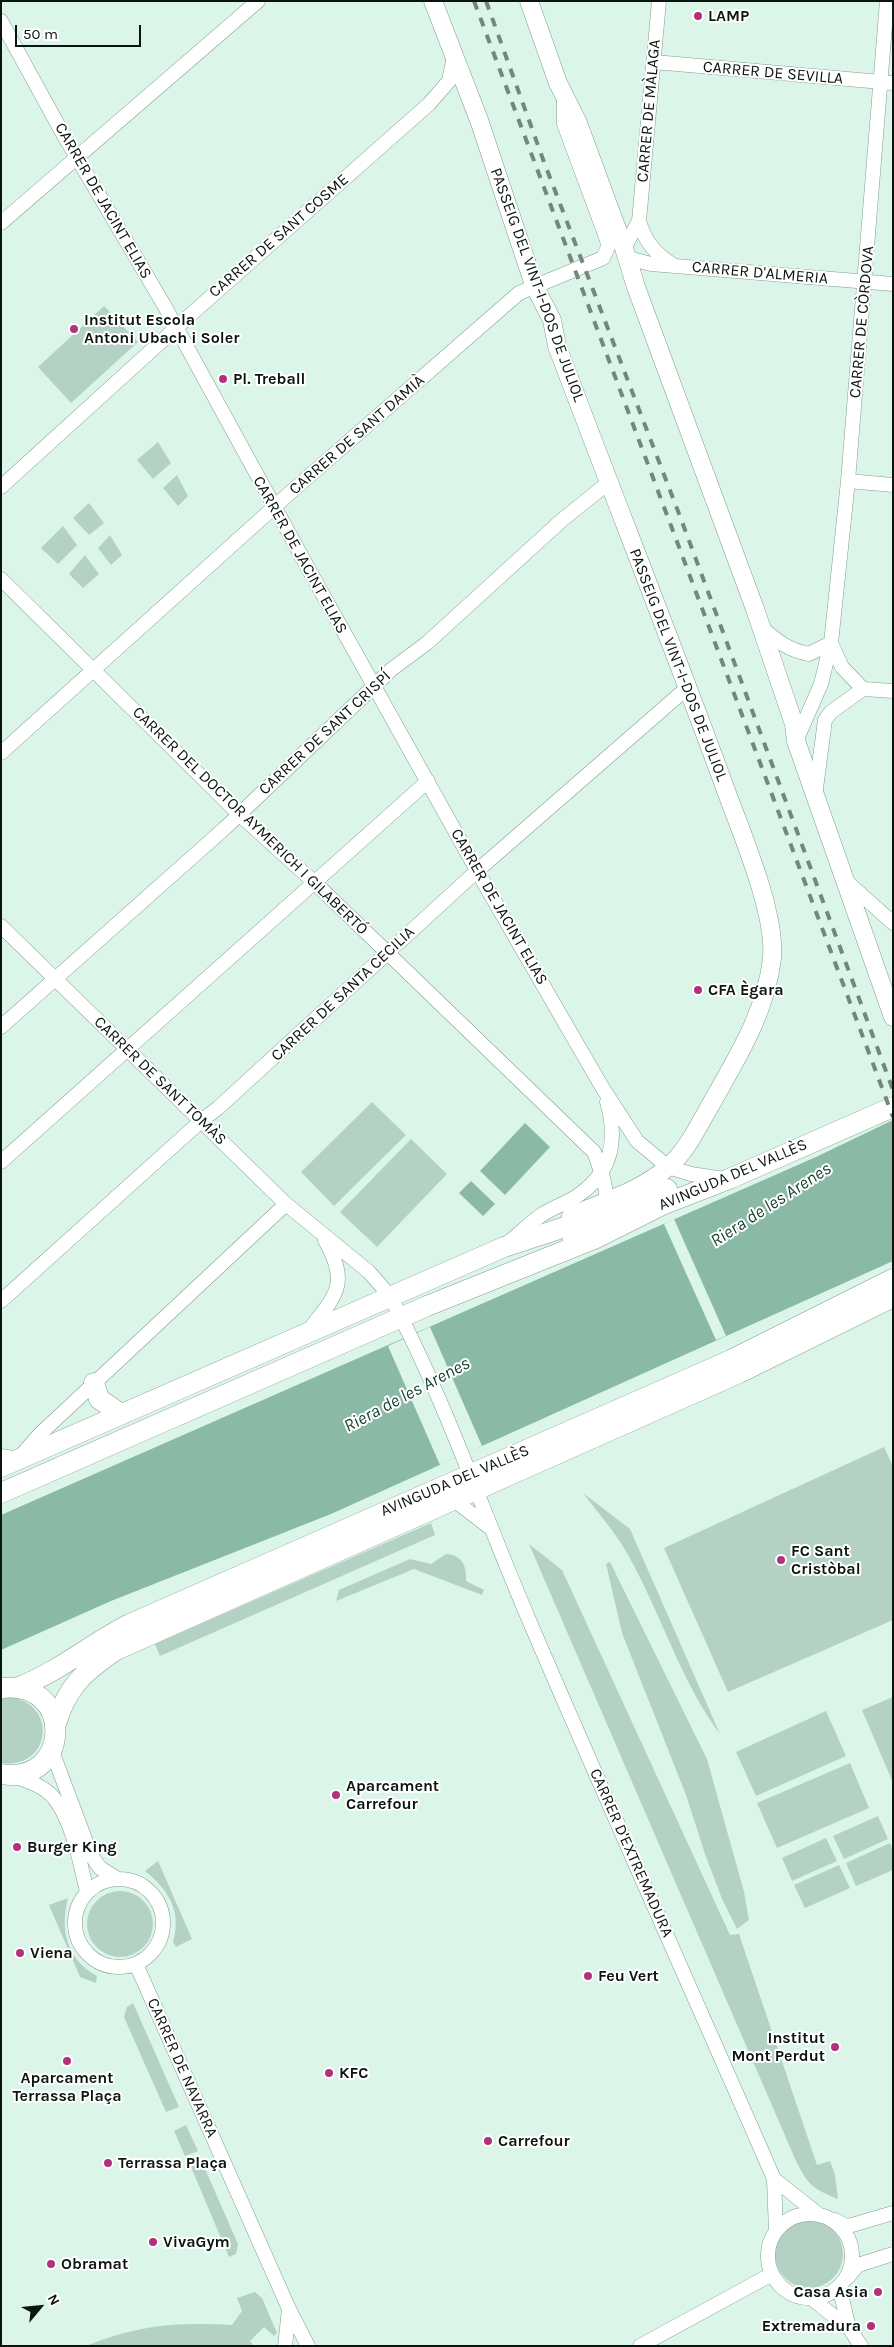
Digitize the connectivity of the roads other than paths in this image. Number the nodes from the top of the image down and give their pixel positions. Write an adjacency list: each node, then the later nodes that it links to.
1 (258, 1): 11 (street)
2 (433, 1): 7 (street, PASSEIG DEL VINT-I-DOS DE JULIOL)
3 (528, 1): 10 (street)
4 (659, 1): 8 (street, CARRER DE MÀLAGA)
5 (887, 1): 9 (street, CARRER DE CÒRDOVA)
6 (1, 21): 11 (street, CARRER DE JACINT ELIAS)
7 (454, 57): 18 (street, PASSEIG DEL VINT-I-DOS DE JULIOL); 19 (street, CARRER DE SANT COSME)
8 (654, 62): 9 (street, CARRER DE SEVILLA); 12 (street, CARRER DE MÀLAGA)
9 (886, 82): 16 (street, CARRER DE CÒRDOVA)
10 (564, 97): 14 (street); 18 (street, CARRER DE SANT DAMIÀ)
11 (77, 157): 13 (street); 19 (street, CARRER DE JACINT ELIAS)
12 (639, 221): 14 (street, CARRER DE MÀLAGA); 15 (street, CARRER DE MÀLAGA)
13 (1, 224)
14 (626, 253): 15 (street, CARRER D'ALMERIA); 26 (street)
15 (675, 266): 16 (street, CARRER D'ALMERIA)
16 (865, 282): 17 (street, CARRER D'ALMERIA); 20 (street, CARRER DE CÒRDOVA)
17 (893, 284)
18 (534, 285): 21 (street, PASSEIG DEL VINT-I-DOS DE JULIOL); 24 (street, CARRER DE SANT DAMIÀ)
19 (177, 329): 23 (street, CARRER DE SANT COSME); 24 (street, CARRER DE JACINT ELIAS)
20 (848, 481): 22 (street); 27 (street, CARRER DE CÒRDOVA)
21 (608, 483): 29 (street, CARRER DE SANT CRISPÍ); 30 (street, PASSEIG DEL VINT-I-DOS DE JULIOL)
22 (893, 485)
23 (1, 487)
24 (274, 507): 28 (street, CARRER DE SANT DAMIÀ); 29 (street, CARRER DE JACINT ELIAS)
25 (1, 578): 28 (street, CARRER DEL DOCTOR AYMERICH I GILABERTÓ)
26 (761, 627): 27 (street); 33 (street)
27 (831, 643): 31 (street); 33 (street, CARRER DE CÒRDOVA)
28 (94, 670): 34 (street, CARRER DE SANT DAMIÀ); 37 (street, CARRER DEL DOCTOR AYMERICH I GILABERTÓ)
29 (374, 686): 35 (street, CARRER DE JACINT ELIAS); 37 (street, CARRER DE SANT CRISPÍ)
30 (687, 688): 38 (street, CARRER DE SANTA CECILIA); 53 (street, PASSEIG DEL VINT-I-DOS DE JULIOL)
31 (863, 689): 32 (street); 36 (street)
32 (893, 691)
33 (796, 741): 36 (street)
34 (1, 753)
35 (428, 781): 38 (street, CARRER DE JACINT ELIAS); 40 (street)
36 (815, 796): 39 (street)
37 (239, 814): 40 (street, CARRER DEL DOCTOR AYMERICH I GILABERTÓ); 44 (street, CARRER DE SANT CRISPÍ)
38 (478, 870): 43 (street, CARRER DE SANTA CECILIA); 48 (street, CARRER DE JACINT ELIAS)
39 (845, 880): 41 (street); 45 (street)
40 (314, 882): 43 (street, CARRER DEL DOCTOR AYMERICH I GILABERTÓ); 47 (street)
41 (893, 923)
42 (1, 926): 44 (street, CARRER DE SANT TOMÀS)
43 (388, 954): 51 (street, CARRER DE SANTA CECILIA); 54 (street, CARRER DEL DOCTOR AYMERICH I GILABERTÓ)
44 (55, 979): 46 (street, CARRER DE SANT CRISPÍ); 47 (street, CARRER DE SANT TOMÀS)
45 (891, 1006)
46 (1, 1027)
47 (127, 1050): 51 (street, CARRER DE SANT TOMÀS); 52 (street)
48 (602, 1087): 53 (street, CARRER DE JACINT ELIAS); 54 (street, CARRER DE JACINT ELIAS)
49 (893, 1094): 55 (main road, AVINGUDA DEL VALLÈS)
50 (893, 1107): 56 (main road, AVINGUDA DEL VALLÈS)
51 (201, 1121): 57 (street, CARRER DE SANT TOMÀS); 65 (street, CARRER DE SANTA CECILIA)
52 (1, 1162)
53 (668, 1167): 55 (street, CARRER DE JACINT ELIAS); 58 (street, PASSEIG DEL VINT-I-DOS DE JULIOL)
54 (601, 1171): 58 (street); 60 (street, CARRER DE JACINT ELIAS)
55 (700, 1176): 56 (street, CARRER DE JACINT ELIAS); 58 (main road, AVINGUDA DEL VALLÈS)
56 (729, 1179): 61 (main road, AVINGUDA DEL VALLÈS)
57 (286, 1204): 59 (street, CARRER DE SANT TOMÀS); 68 (street)
58 (604, 1207): 60 (main road, AVINGUDA DEL VALLÈS); 61 (street, AVINGUDA DEL VALLÈS)
59 (321, 1233): 63 (street, CARRER DE SANT TOMÀS); 67 (street, CARRER DE SANT TOMÀS)
60 (504, 1246): 63 (main road, AVINGUDA DEL VALLÈS)
61 (491, 1278): 66 (main road, AVINGUDA DEL VALLÈS)
62 (893, 1279): 71 (main road, AVINGUDA DEL VALLÈS)
63 (390, 1296): 66 (street); 67 (main road, AVINGUDA DEL VALLÈS)
64 (893, 1297): 71 (main road, AVINGUDA DEL VALLÈS)
65 (1, 1302)
66 (404, 1324): 71 (street, CARRER D'EXTREMADURA); 72 (main road, AVINGUDA DEL VALLÈS)
67 (307, 1332): 69 (main road, AVINGUDA DEL VALLÈS)
68 (94, 1383): 69 (main road); 70 (street)
69 (121, 1414): 70 (main road, AVINGUDA DEL VALLÈS)
70 (7, 1461)
71 (470, 1474): 73 (main road, AVINGUDA DEL VALLÈS); 74 (street, CARRER D'EXTREMADURA); 75 (main road, AVINGUDA DEL VALLÈS)
72 (1, 1493)
73 (454, 1500): 74 (street, CARRER D'EXTREMADURA); 76 (main road, AVINGUDA DEL VALLÈS)
74 (489, 1527): 82 (street, CARRER D'EXTREMADURA)
75 (10, 1687): 76 (main road)
76 (56, 1724): 77 (main road, AVINGUDA DEL VALLÈS)
77 (52, 1750): 78 (main road); 79 (street)
78 (6, 1774): 80 (street)
79 (118, 1879): 80 (street); 81 (street)
80 (87, 1892): 81 (street)
81 (136, 1964): 91 (street, CARRER DE NAVARRA)
82 (774, 2179): 84 (street, CARRER D'EXTREMADURA); 86 (street, CARRER D'EXTREMADURA)
83 (893, 2212): 85 (street)
84 (818, 2214): 85 (street); 86 (street)
85 (832, 2218): 89 (street)
86 (776, 2231): 88 (street)
87 (893, 2254): 89 (street)
88 (772, 2274): 90 (street); 95 (street)
89 (841, 2284): 90 (street); 92 (street)
90 (811, 2298): 92 (street)
91 (289, 2309): 93 (street); 94 (street, CARRER DE NAVARRA)
92 (850, 2329): 96 (street)
93 (285, 2346)
94 (308, 2346)
95 (640, 2346)
96 (861, 2346)

